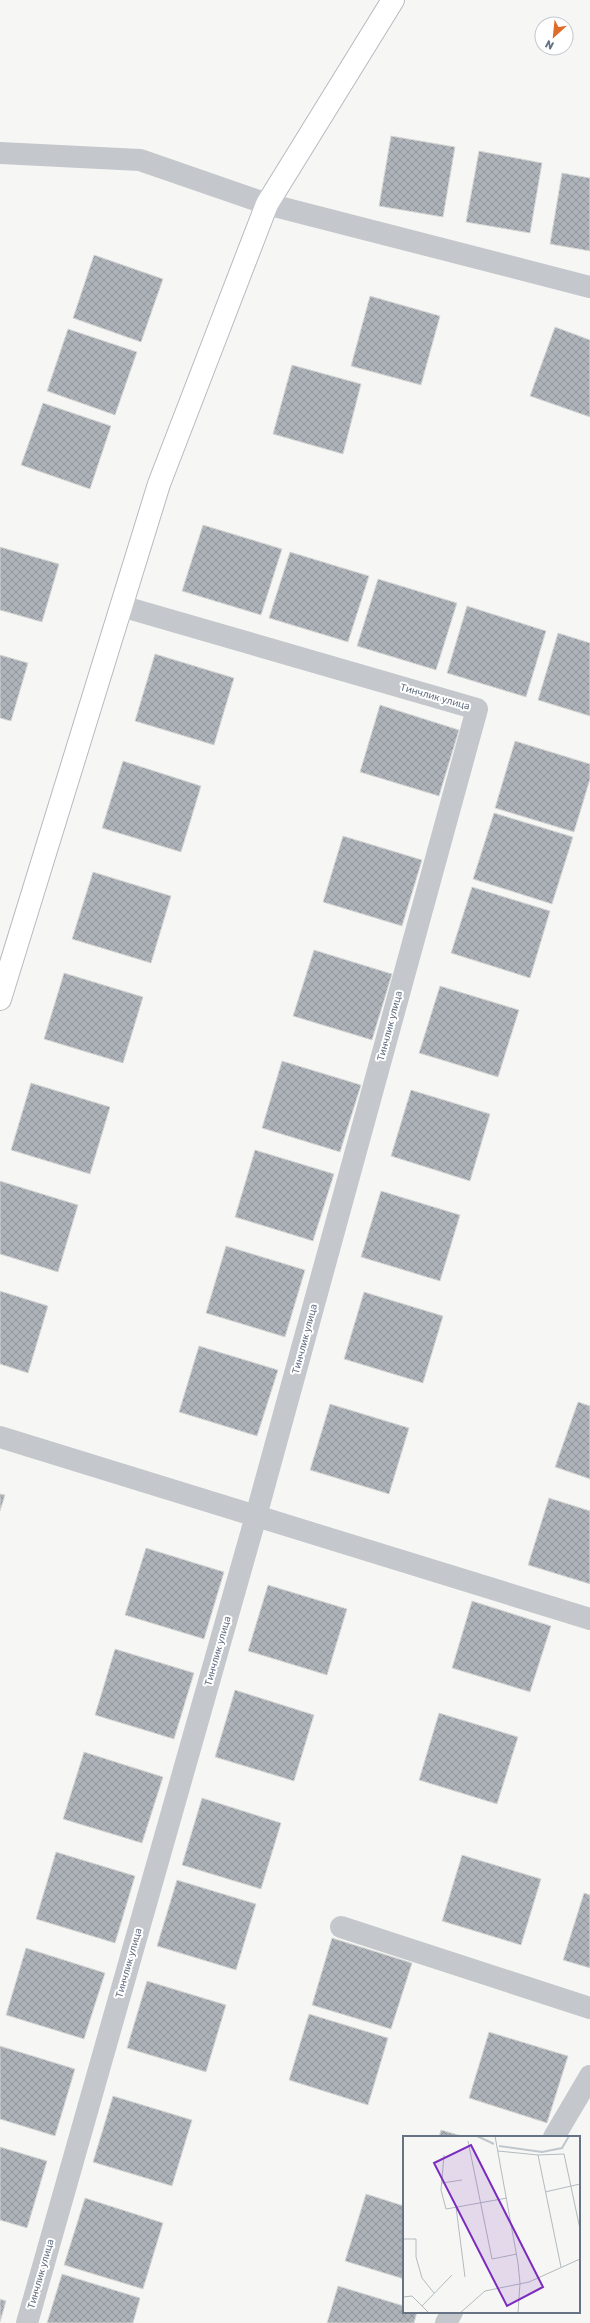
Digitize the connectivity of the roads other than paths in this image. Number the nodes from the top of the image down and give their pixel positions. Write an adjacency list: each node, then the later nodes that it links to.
1 (393, 0): 3 (main road)
2 (0, 153): 3 (street)
3 (266, 204): 4 (street); 5 (main road)
4 (590, 287)
5 (121, 606): 6 (main road); 8 (street, Тинчлик улица)
6 (0, 999)
7 (0, 1437): 8 (street)
8 (256, 1516): 9 (street); 15 (street, Тинчлик улица)
9 (590, 1619)
10 (341, 1927): 11 (street)
11 (590, 2008)
12 (590, 2076): 13 (street)
13 (555, 2136)
14 (451, 2313): 16 (street)
15 (27, 2323)
16 (446, 2323)

